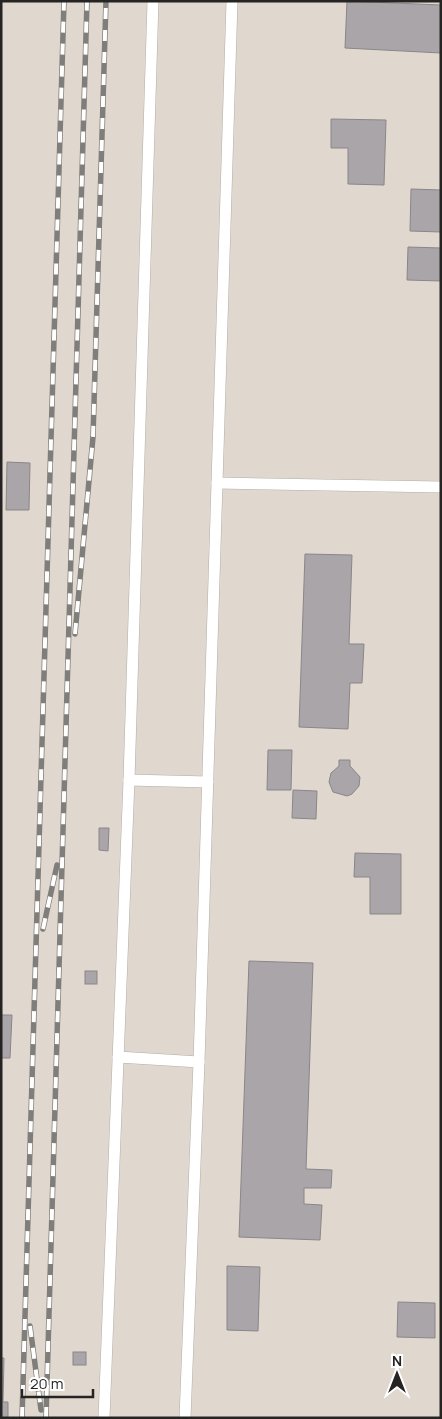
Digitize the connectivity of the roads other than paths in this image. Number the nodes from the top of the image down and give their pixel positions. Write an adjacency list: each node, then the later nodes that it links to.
1 (153, 1): 5 (lane)
2 (232, 1): 3 (lane)
3 (217, 483): 4 (lane); 6 (lane)
4 (441, 487)
5 (129, 780): 6 (lane); 7 (lane)
6 (208, 782): 8 (lane)
7 (118, 1057): 8 (lane); 9 (lane)
8 (199, 1062): 10 (lane)
9 (104, 1418)
10 (185, 1418)

